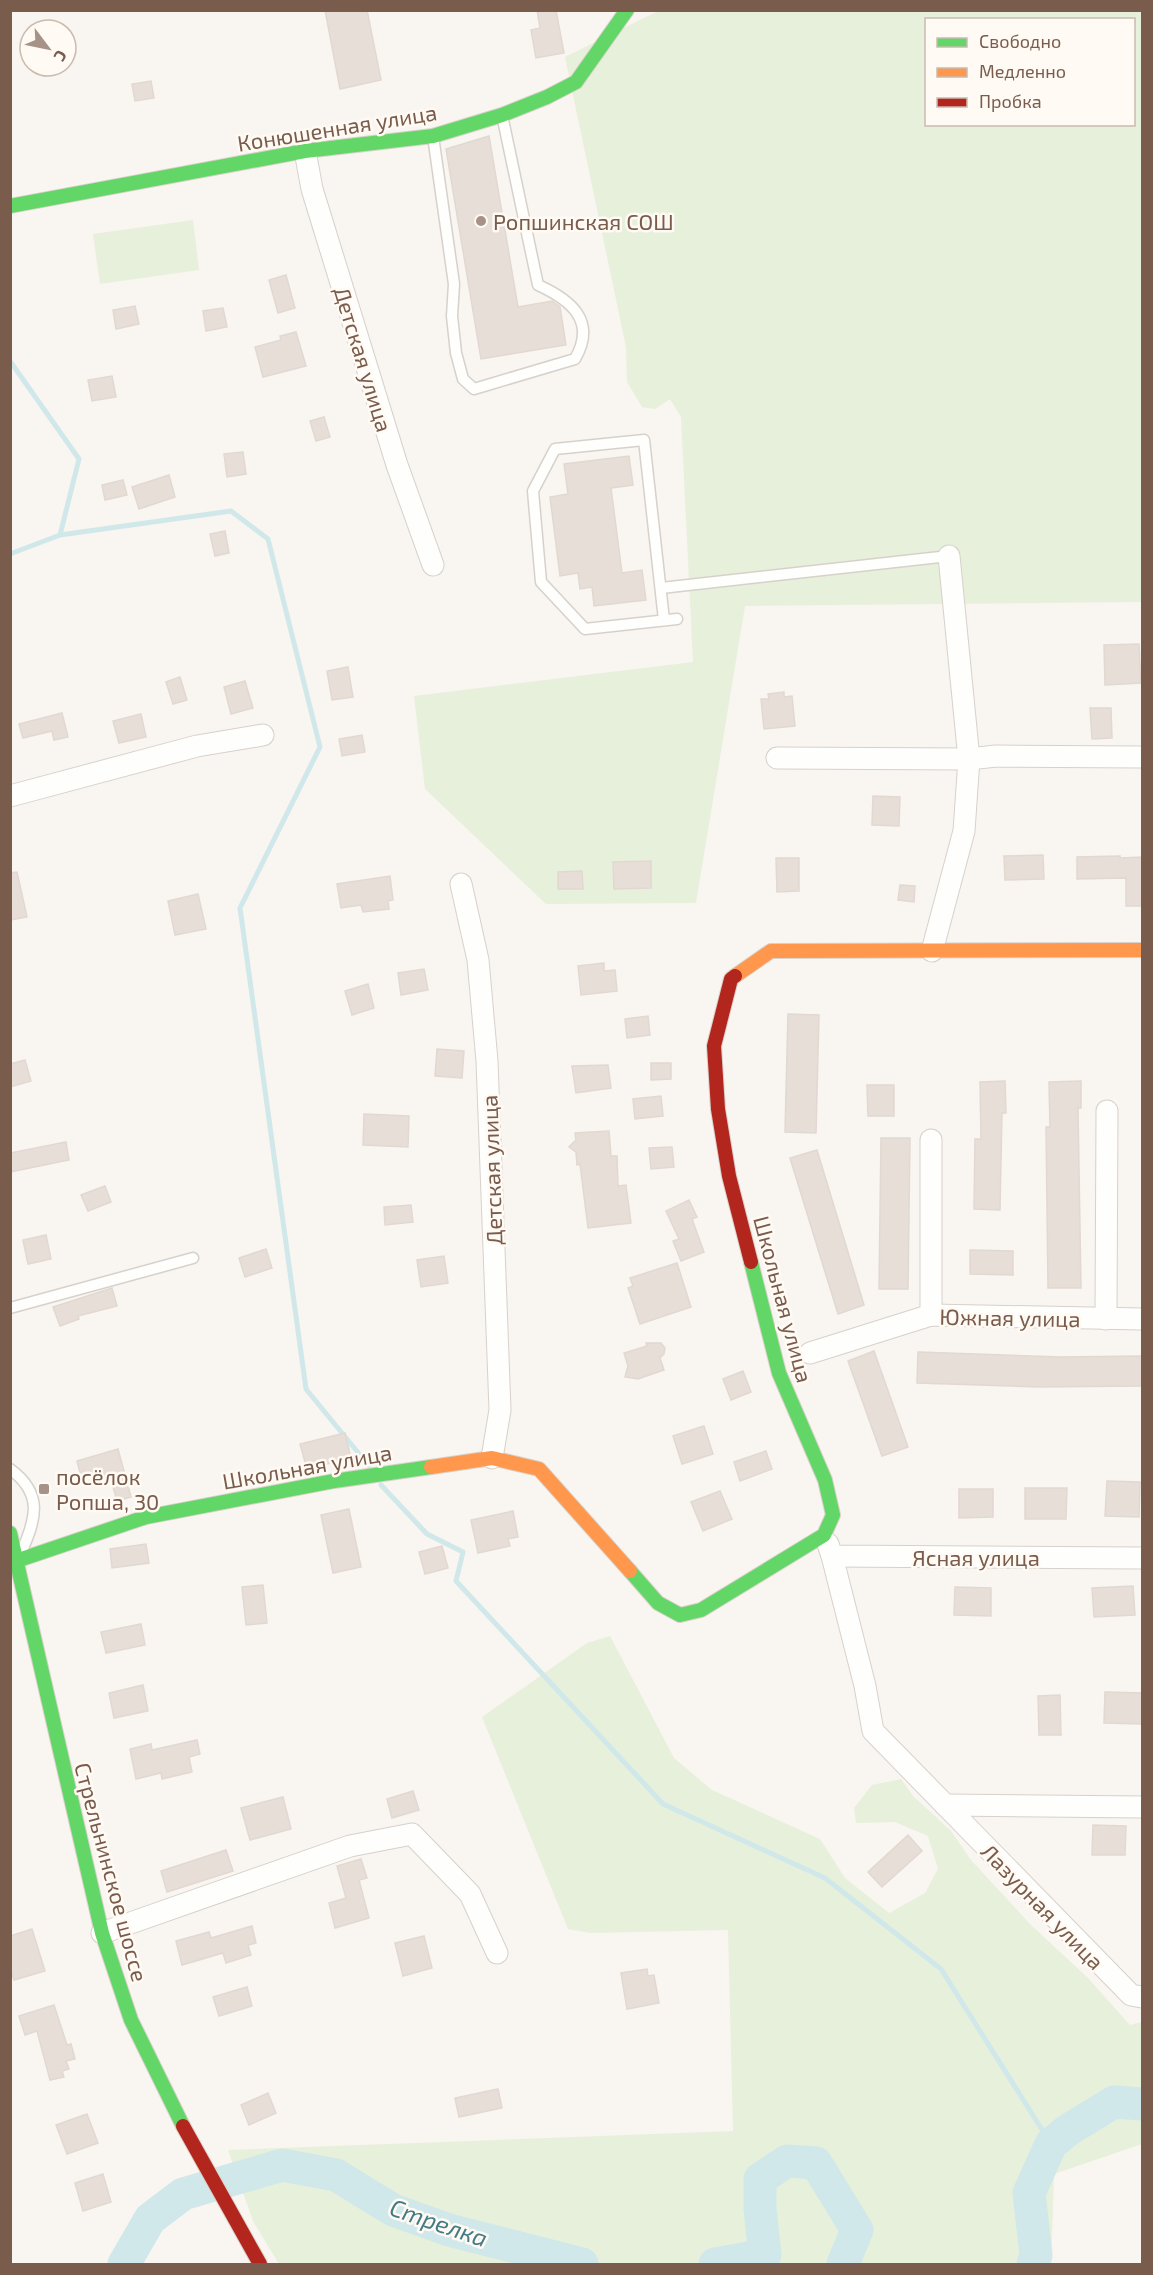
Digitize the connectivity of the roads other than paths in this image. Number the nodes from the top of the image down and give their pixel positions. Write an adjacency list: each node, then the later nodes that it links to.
1 (627, 10): 2 (street, Конюшенная улица)
2 (502, 115): 3 (street, Конюшенная улица); 3 (lane)
3 (433, 136): 4 (street, Конюшенная улица)
4 (305, 151): 5 (street, Конюшенная улица); 7 (street, Детская улица)
5 (10, 206)
6 (949, 556): 8 (lane); 14 (street)
7 (433, 565)
8 (661, 588): 10 (lane); 10 (lane)
9 (677, 619): 10 (lane)
10 (664, 620)
11 (262, 735): 15 (street)
12 (1143, 757): 14 (street)
13 (777, 758): 14 (street)
14 (969, 759): 18 (street)
15 (10, 796)
16 (461, 884): 27 (street, Детская улица)
17 (1143, 950): 18 (street, Школьная улица)
18 (932, 951): 30 (street, Школьная улица)
19 (1107, 1111): 24 (street)
20 (931, 1140): 23 (street)
21 (194, 1258): 22 (lane)
22 (10, 1308)
23 (931, 1315): 24 (street, Южная улица); 26 (street, Южная улица)
24 (1106, 1319): 25 (street, Южная улица)
25 (1143, 1319)
26 (810, 1353)
27 (492, 1458): 30 (street, Школьная улица); 33 (street, Школьная улица)
28 (10, 1469): 33 (lane)
29 (10, 1533): 33 (street, Стрельнинское шоссе)
30 (824, 1534): 31 (street)
31 (832, 1556): 32 (street, Ясная улица); 34 (street, Лазурная улица)
32 (1143, 1558)
33 (14, 1562): 36 (street, Стрельнинское шоссе)
34 (946, 1806): 35 (street); 38 (street, Лазурная улица)
35 (1143, 1807)
36 (102, 1933): 37 (street); 39 (street, Стрельнинское шоссе)
37 (497, 1953)
38 (1143, 1997)
39 (260, 2265)

